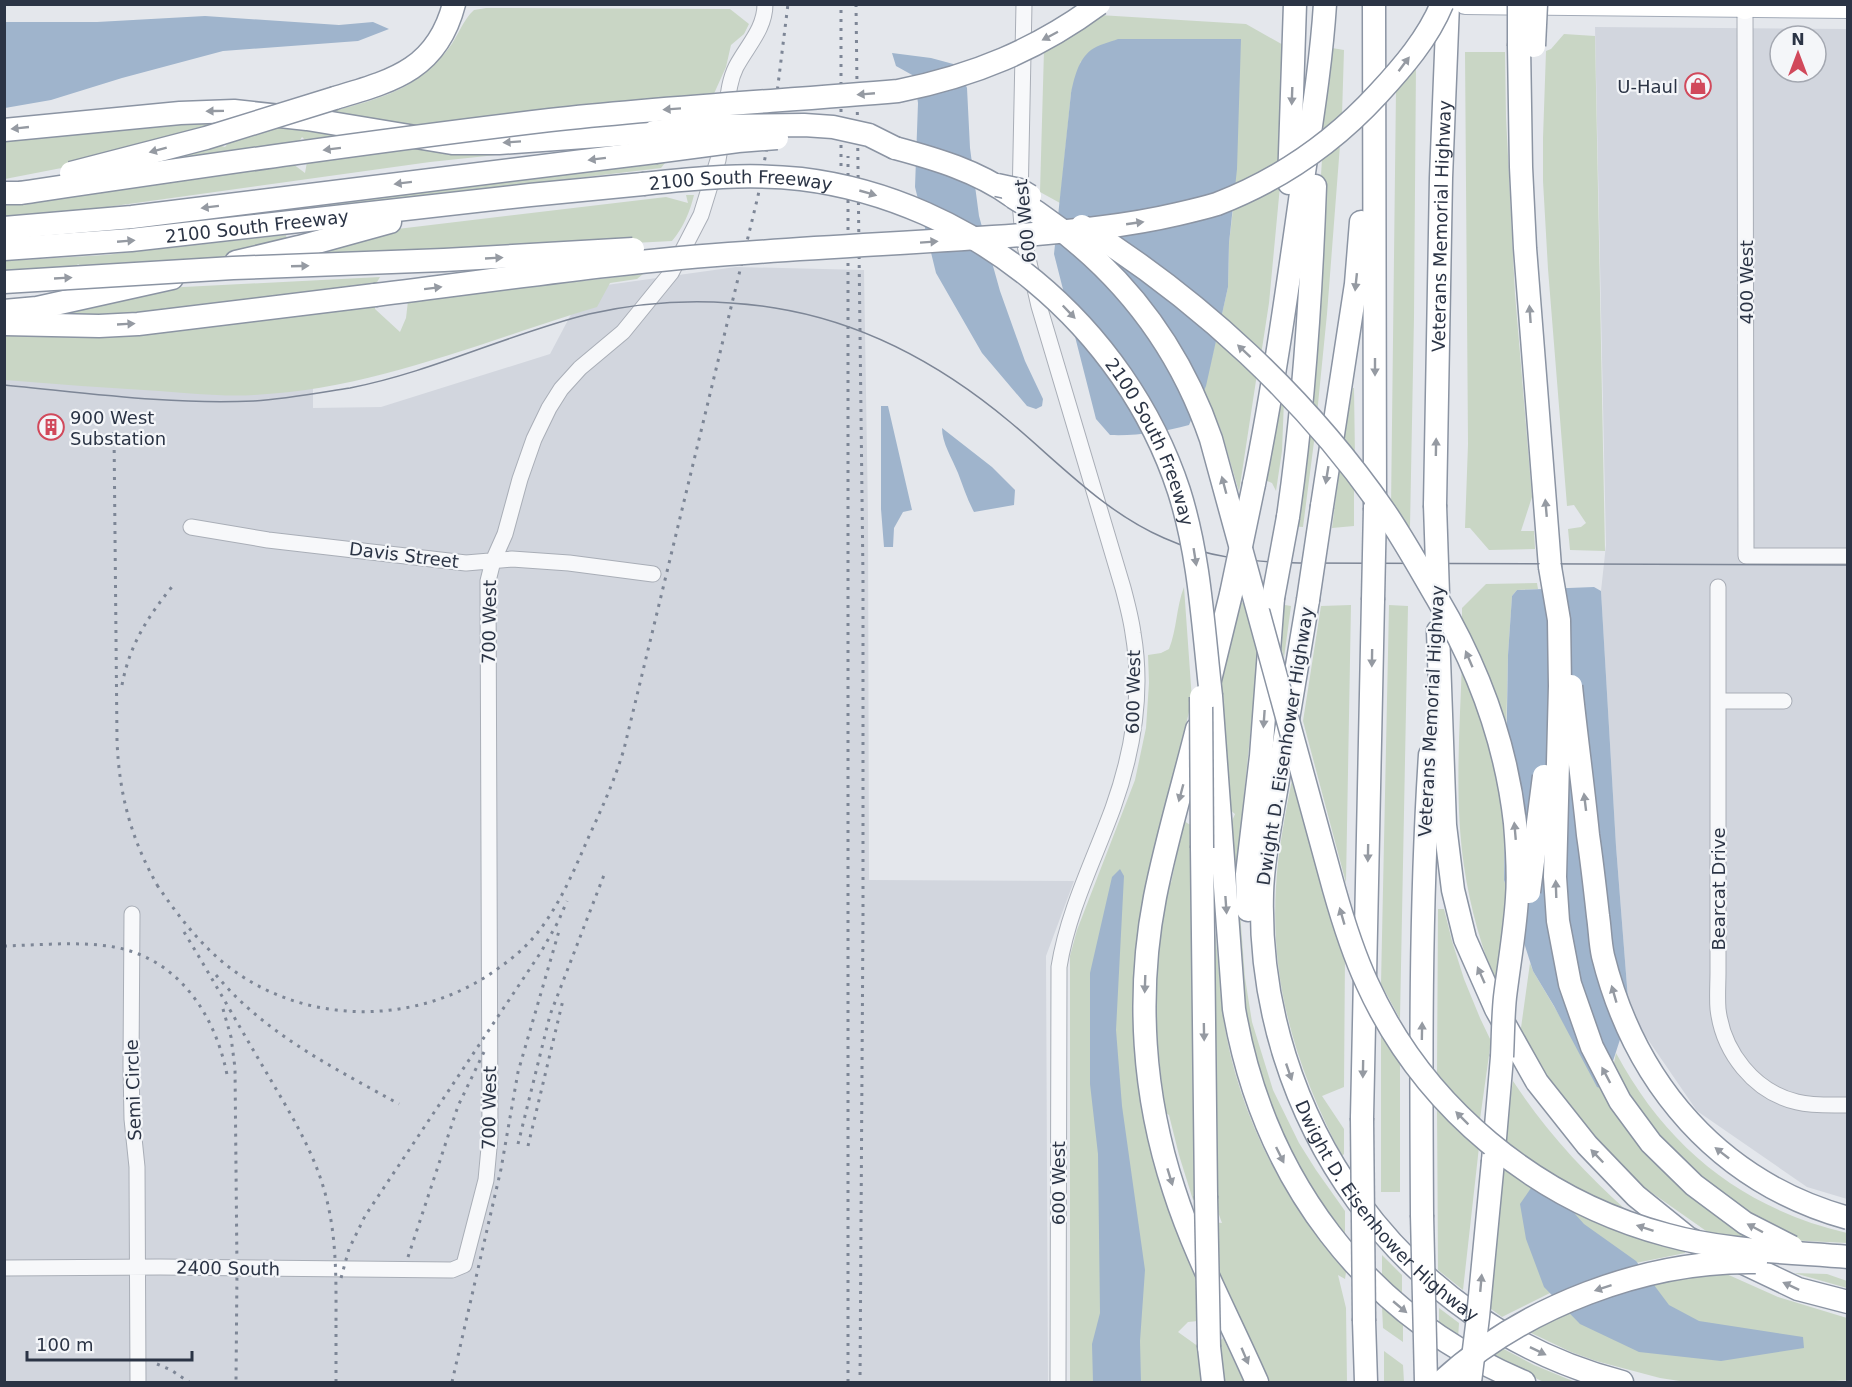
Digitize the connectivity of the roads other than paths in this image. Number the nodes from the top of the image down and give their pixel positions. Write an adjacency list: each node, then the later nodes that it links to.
1 (454, 4): 21 (highway, one-way to 21, bridge)
2 (765, 4): 32 (street, 700 West)
3 (1024, 4): 51 (street, 600 West)
4 (1099, 4): 21 (highway, one-way to 21, bridge)
5 (1295, 4): 29 (highway, one-way to 29)
6 (1325, 4): 17 (highway)
7 (1374, 4): 16 (highway)
8 (1442, 4): 24 (highway, one-way to 8, bridge)
9 (1448, 4): 36 (highway, Veterans Memorial Highway, one-way to 9, bridge)
10 (1465, 4): 13 (main road)
11 (1519, 4): 15 (highway, bridge)
12 (1536, 4): 15 (highway, bridge)
13 (1745, 6): 14 (main road); 31 (street, 400 West)
14 (1848, 8)
15 (1527, 46): 33 (highway, one-way to 15)
16 (1374, 56): 41 (highway, Dwight D. Eisenhower Highway, one-way to 41, bridge); 54 (highway, one-way to 54, bridge)
17 (1319, 74): 29 (highway); 41 (highway, one-way to 41, bridge)
18 (4, 130): 19 (highway, one-way to 18)
19 (655, 142): 20 (highway, 2100 South Freeway, bridge); 23 (highway, 2100 South Freeway, one-way to 23)
20 (997, 185): 42 (highway, one-way to 20, bridge); 45 (highway, one-way to 20, bridge)
21 (12, 190)
22 (530, 195): 25 (highway, 2100 South Freeway, one-way to 22); 27 (highway); 39 (highway, 2100 South Freeway, one-way to 39, bridge)
23 (4, 228)
24 (871, 246): 26 (highway, one-way to 24, bridge); 28 (highway, one-way to 24, bridge)
25 (4, 249)
26 (4, 282)
27 (4, 311)
28 (4, 324)
29 (1278, 354): 53 (highway, one-way to 53, bridge)
30 (192, 527): 32 (street, Davis Street)
31 (1848, 556)
32 (493, 561): 34 (street, Davis Street); 48 (street, 700 West)
33 (1550, 567): 42 (highway, bridge); 44 (highway, one-way to 33, bridge); 45 (highway, one-way to 33, bridge)
34 (653, 574)
35 (1718, 587): 37 (street, Bearcat Drive)
36 (1438, 631): 49 (highway, one-way to 36); 55 (highway, Veterans Memorial Highway, one-way to 36, bridge)
37 (1718, 701): 38 (street); 43 (street, Bearcat Drive)
38 (1785, 701)
39 (1212, 847): 52 (highway, one-way to 52, bridge); 58 (highway, one-way to 58)
40 (132, 914): 46 (street, Semi Circle)
41 (1278, 1036): 59 (highway, Dwight D. Eisenhower Highway, one-way to 59)
42 (1502, 1057): 57 (highway, one-way to 42, bridge)
43 (1848, 1105)
44 (1848, 1218)
45 (1848, 1262): 56 (highway, one-way to 56, bridge)
46 (138, 1267): 47 (street, 2400 South); 48 (street, 2400 South); 50 (street, Semi Circle)
47 (4, 1268)
48 (452, 1270)
49 (1848, 1302)
50 (138, 1383)
51 (1058, 1383)
52 (1214, 1383)
53 (1257, 1383)
54 (1366, 1383)
55 (1426, 1383)
56 (1441, 1383)
57 (1470, 1383)
58 (1524, 1383)
59 (1622, 1383)

